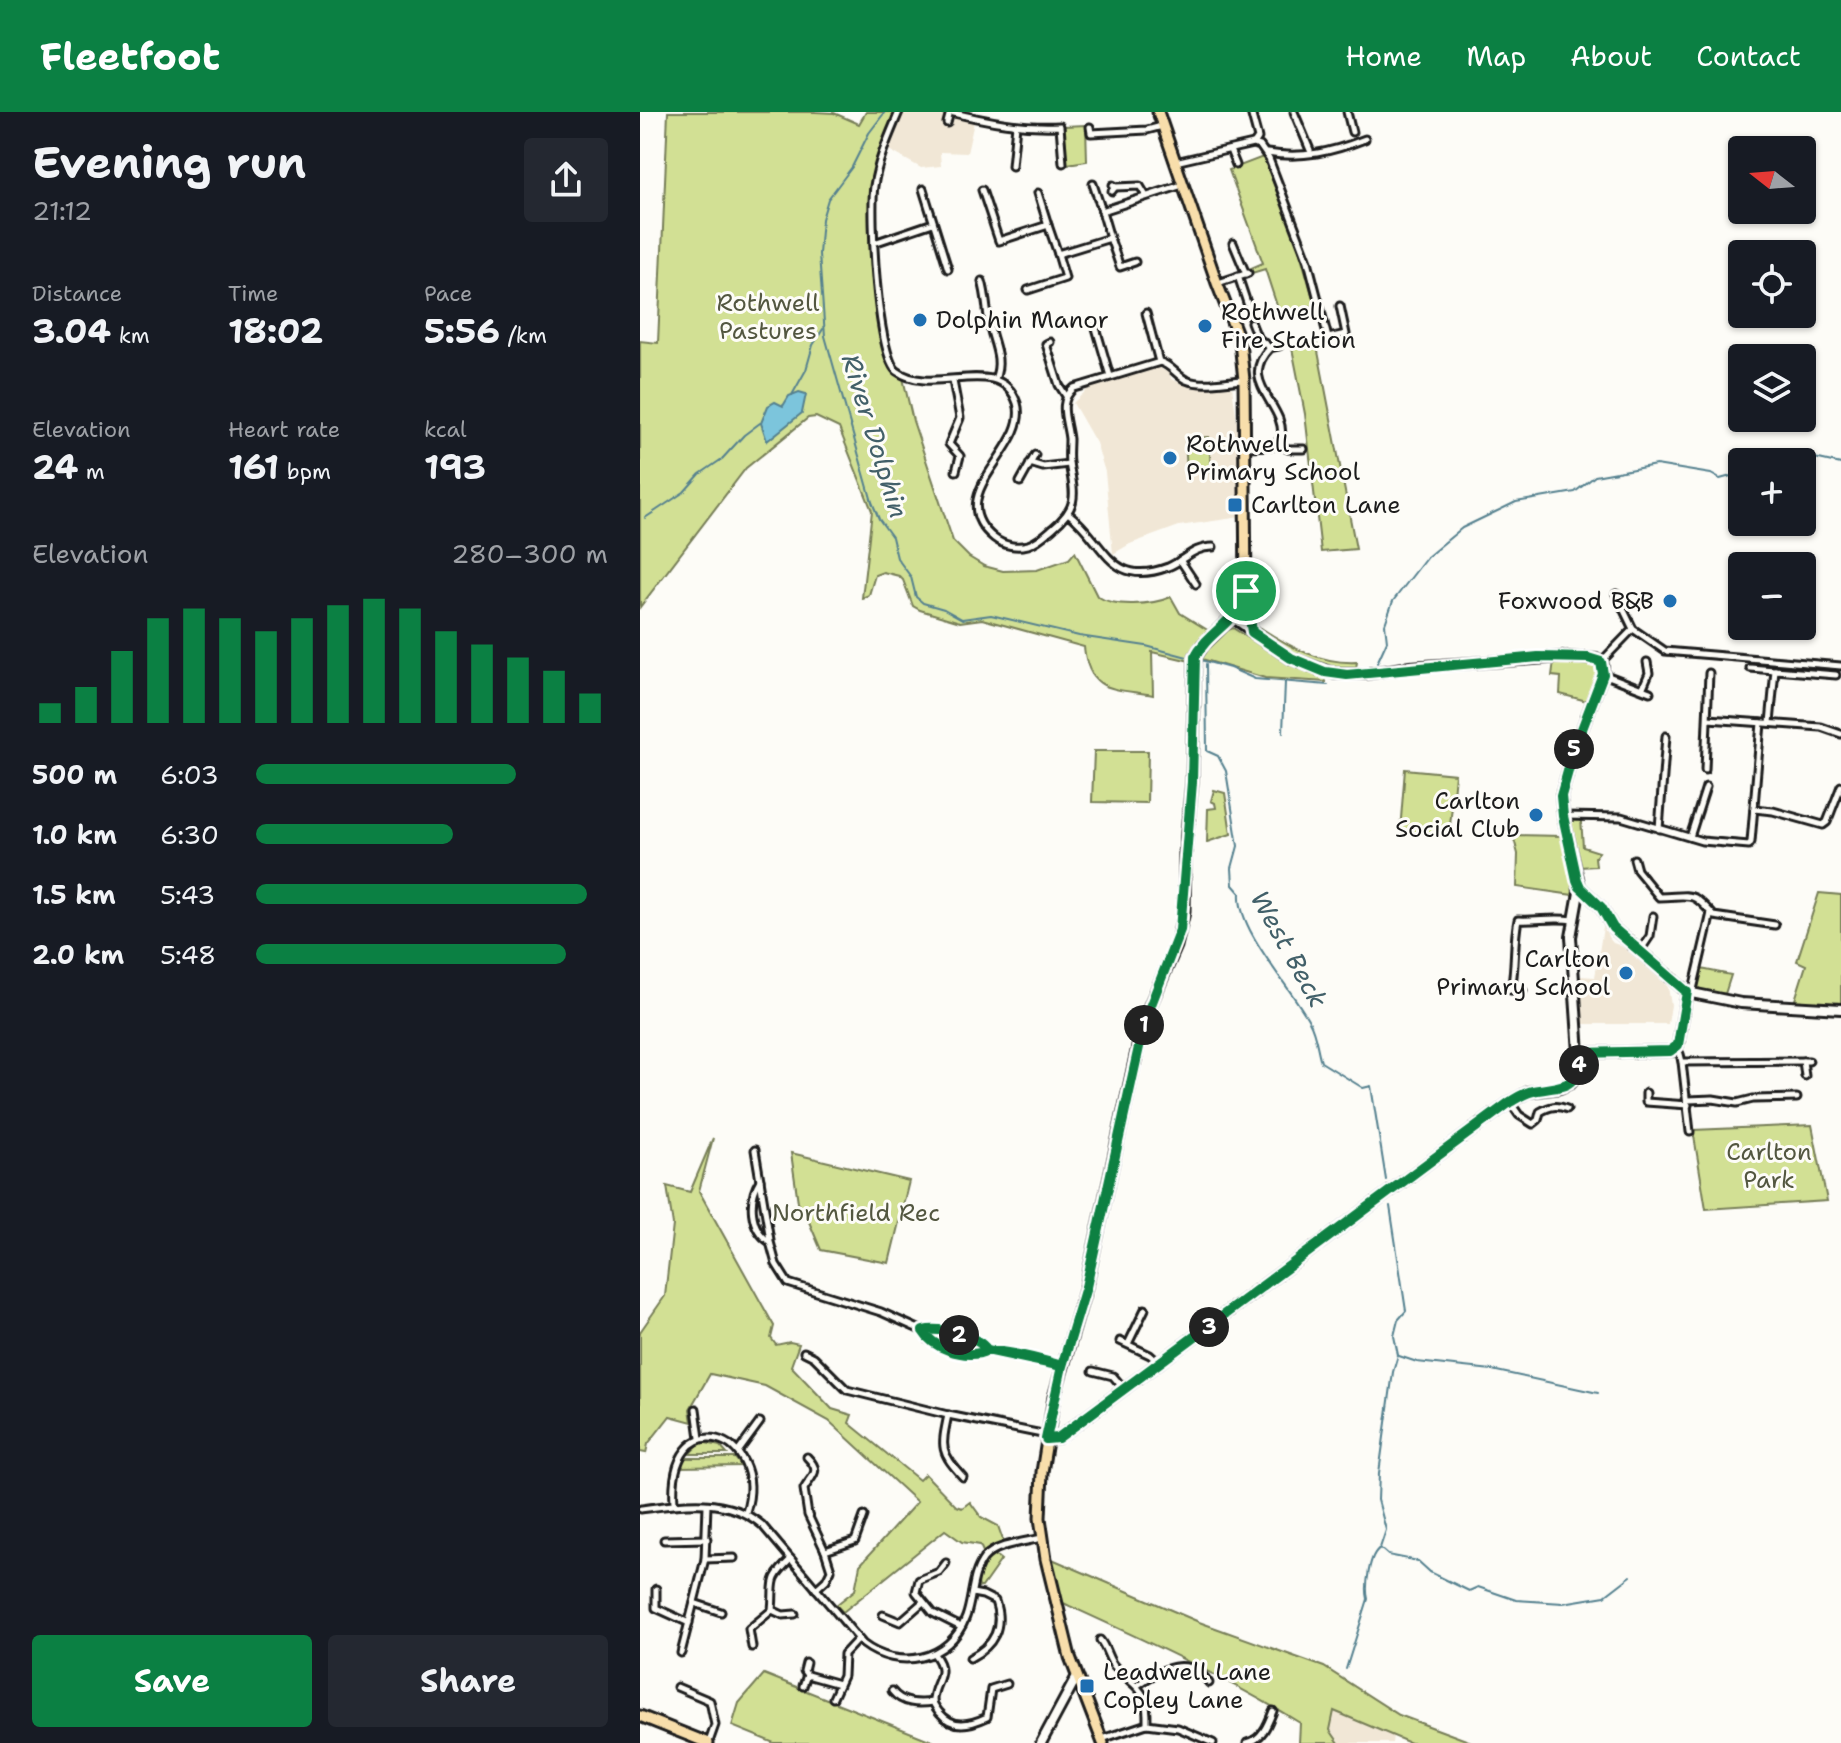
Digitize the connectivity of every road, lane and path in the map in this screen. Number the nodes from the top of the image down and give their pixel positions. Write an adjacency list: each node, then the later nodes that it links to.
1 (899, 112): 33 (street)
2 (950, 112): 8 (street); 9 (street)
3 (1158, 112): 10 (main road)
4 (1251, 112): 14 (street)
5 (1294, 112): 16 (street)
6 (1356, 112): 7 (street)
7 (1348, 114): 12 (street)
8 (947, 123)
9 (1016, 125): 18 (street); 21 (street)
10 (1162, 126): 11 (street); 19 (main road)
11 (1090, 127)
12 (1352, 132)
13 (1365, 139): 17 (street)
14 (1253, 144): 15 (street); 17 (street)
15 (1230, 150): 19 (street); 20 (street)
16 (1310, 150)
17 (1266, 153): 43 (street)
18 (1063, 163)
19 (1174, 163): 23 (main road)
20 (1236, 165)
21 (1012, 166)
22 (1093, 184): 29 (street)
23 (1182, 185): 28 (street); 39 (main road)
24 (1113, 188): 28 (street)
25 (923, 189): 30 (street)
26 (982, 190): 31 (street)
27 (1038, 193): 31 (street)
28 (1146, 196): 29 (street)
29 (1102, 211): 32 (street)
30 (933, 223): 33 (street); 37 (street)
31 (1048, 225): 35 (street)
32 (1110, 238): 35 (street); 36 (street)
33 (874, 243): 54 (street)
34 (1233, 243): 38 (street)
35 (1058, 254): 41 (street)
36 (1135, 262)
37 (948, 269)
38 (1238, 276): 39 (street); 42 (street)
39 (1217, 283): 53 (main road)
40 (985, 284): 52 (street)
41 (1028, 290)
42 (1248, 306)
43 (1340, 306)
44 (1146, 313): 50 (street)
45 (1251, 322): 49 (street)
46 (1096, 328): 51 (street)
47 (1050, 342): 55 (street)
48 (1279, 346): 49 (street)
49 (1270, 348): 56 (street)
50 (1160, 362): 51 (street); 53 (street)
51 (1110, 376): 55 (street)
52 (995, 379): 54 (street); 64 (street)
53 (1244, 380): 57 (main road)
54 (953, 381): 62 (street)
55 (1066, 396): 61 (street)
56 (1279, 444): 57 (street); 58 (street)
57 (1246, 447): 68 (main road)
58 (1304, 449)
59 (1035, 455): 60 (street)
60 (1030, 463): 61 (street); 63 (street)
61 (1069, 464): 64 (street)
62 (956, 471)
63 (1020, 482)
64 (1068, 513): 66 (street)
65 (1213, 547): 66 (street)
66 (1180, 560): 67 (street)
67 (1196, 584)
68 (1246, 591): 70 (main road); 72 (street)
69 (1616, 594): 71 (street)
70 (1232, 617): 72 (street); 127 (main road)
71 (1633, 629): 73 (street); 75 (street)
72 (1252, 632): 73 (street)
73 (1601, 662): 79 (street)
74 (1647, 662): 81 (street)
75 (1841, 666)
76 (1750, 668): 77 (street)
77 (1775, 670): 80 (street); 85 (street)
78 (1709, 673): 83 (street)
79 (1603, 674): 81 (street); 92 (street)
80 (1836, 675)
81 (1642, 688): 82 (street)
82 (1650, 692)
83 (1708, 719): 84 (street); 88 (street)
84 (1761, 723): 85 (street); 91 (street)
85 (1770, 723): 86 (street)
86 (1841, 734)
87 (1666, 736): 93 (street)
88 (1705, 770)
89 (1841, 786): 91 (street)
90 (1706, 787): 94 (street)
91 (1754, 809): 94 (street)
92 (1563, 816): 93 (street); 96 (street)
93 (1659, 829): 94 (street)
94 (1690, 837)
95 (1634, 859): 97 (street)
96 (1580, 887): 99 (street); 101 (street)
97 (1711, 913): 100 (street); 103 (street)
98 (1653, 916): 101 (street)
99 (1574, 920): 102 (street); 106 (street)
100 (1775, 925)
101 (1640, 951): 103 (street)
102 (1523, 991)
103 (1689, 994): 104 (street); 105 (street)
104 (1841, 1009)
105 (1675, 1049): 106 (street); 107 (street)
106 (1579, 1053): 112 (street)
107 (1682, 1062): 108 (street); 113 (street)
108 (1805, 1076)
109 (1646, 1093): 113 (street)
110 (1784, 1098): 111 (street); 113 (street); 114 (street)
111 (1797, 1098)
112 (1510, 1102): 115 (street); 126 (street)
113 (1688, 1102): 116 (street)
114 (1785, 1108)
115 (1567, 1109)
116 (1690, 1132)
117 (755, 1150): 118 (street)
118 (760, 1180): 119 (street); 119 (street)
119 (770, 1242): 121 (street)
120 (1145, 1309): 123 (street)
121 (923, 1331): 124 (street); 124 (street)
122 (1120, 1341): 123 (street)
123 (1128, 1344): 126 (street)
124 (987, 1350): 127 (street)
125 (804, 1352): 131 (street)
126 (1161, 1364): 129 (street)
127 (1062, 1366): 133 (main road)
128 (1093, 1371): 129 (street)
129 (1125, 1390): 133 (street)
130 (696, 1409): 134 (street)
131 (948, 1415): 133 (street); 137 (street)
132 (760, 1422): 135 (street)
133 (1046, 1437): 145 (main road)
134 (700, 1438): 135 (street); 138 (street)
135 (738, 1452): 141 (street)
136 (807, 1457): 143 (street)
137 (963, 1477)
138 (674, 1504): 139 (street); 140 (street)
139 (707, 1505): 141 (street); 146 (street)
140 (641, 1509)
141 (746, 1513): 151 (street)
142 (864, 1516): 148 (street)
143 (812, 1523): 144 (street); 148 (street)
144 (804, 1527)
145 (1042, 1538): 155 (street); 172 (main road)
146 (707, 1539): 147 (street); 150 (street)
147 (664, 1540)
148 (825, 1551): 154 (street)
149 (734, 1558): 150 (street)
150 (705, 1559): 157 (street)
151 (791, 1559): 154 (street); 158 (street)
152 (946, 1563): 156 (street)
153 (656, 1589): 162 (street)
154 (815, 1589): 164 (street)
155 (972, 1593): 163 (street); 169 (street)
156 (923, 1602): 161 (street); 163 (street)
157 (694, 1603): 159 (street); 162 (street)
158 (772, 1610): 160 (street); 166 (street)
159 (721, 1612)
160 (795, 1614)
161 (883, 1615)
162 (689, 1623): 167 (street)
163 (961, 1627): 168 (street)
164 (858, 1639): 168 (street); 174 (street)
165 (1100, 1640): 176 (street)
166 (752, 1647)
167 (681, 1653)
168 (934, 1654): 180 (street)
169 (970, 1658)
170 (803, 1665): 171 (street)
171 (807, 1675): 174 (street); 177 (street)
172 (1077, 1676): 186 (main road); 189 (street)
173 (1209, 1683): 176 (street)
174 (839, 1684): 179 (street)
175 (1007, 1684): 180 (street)
176 (1138, 1685): 184 (street)
177 (803, 1686)
178 (677, 1687): 188 (street)
179 (833, 1698)
180 (933, 1702): 181 (street)
181 (889, 1704)
182 (1273, 1711): 187 (street)
183 (640, 1716): 188 (main road)
184 (1147, 1724): 185 (street); 186 (street)
185 (1197, 1740): 190 (street)
186 (1102, 1741)
187 (1255, 1742): 191 (street)
188 (708, 1743)
189 (1041, 1743)
190 (1213, 1743)
191 (1247, 1743)

